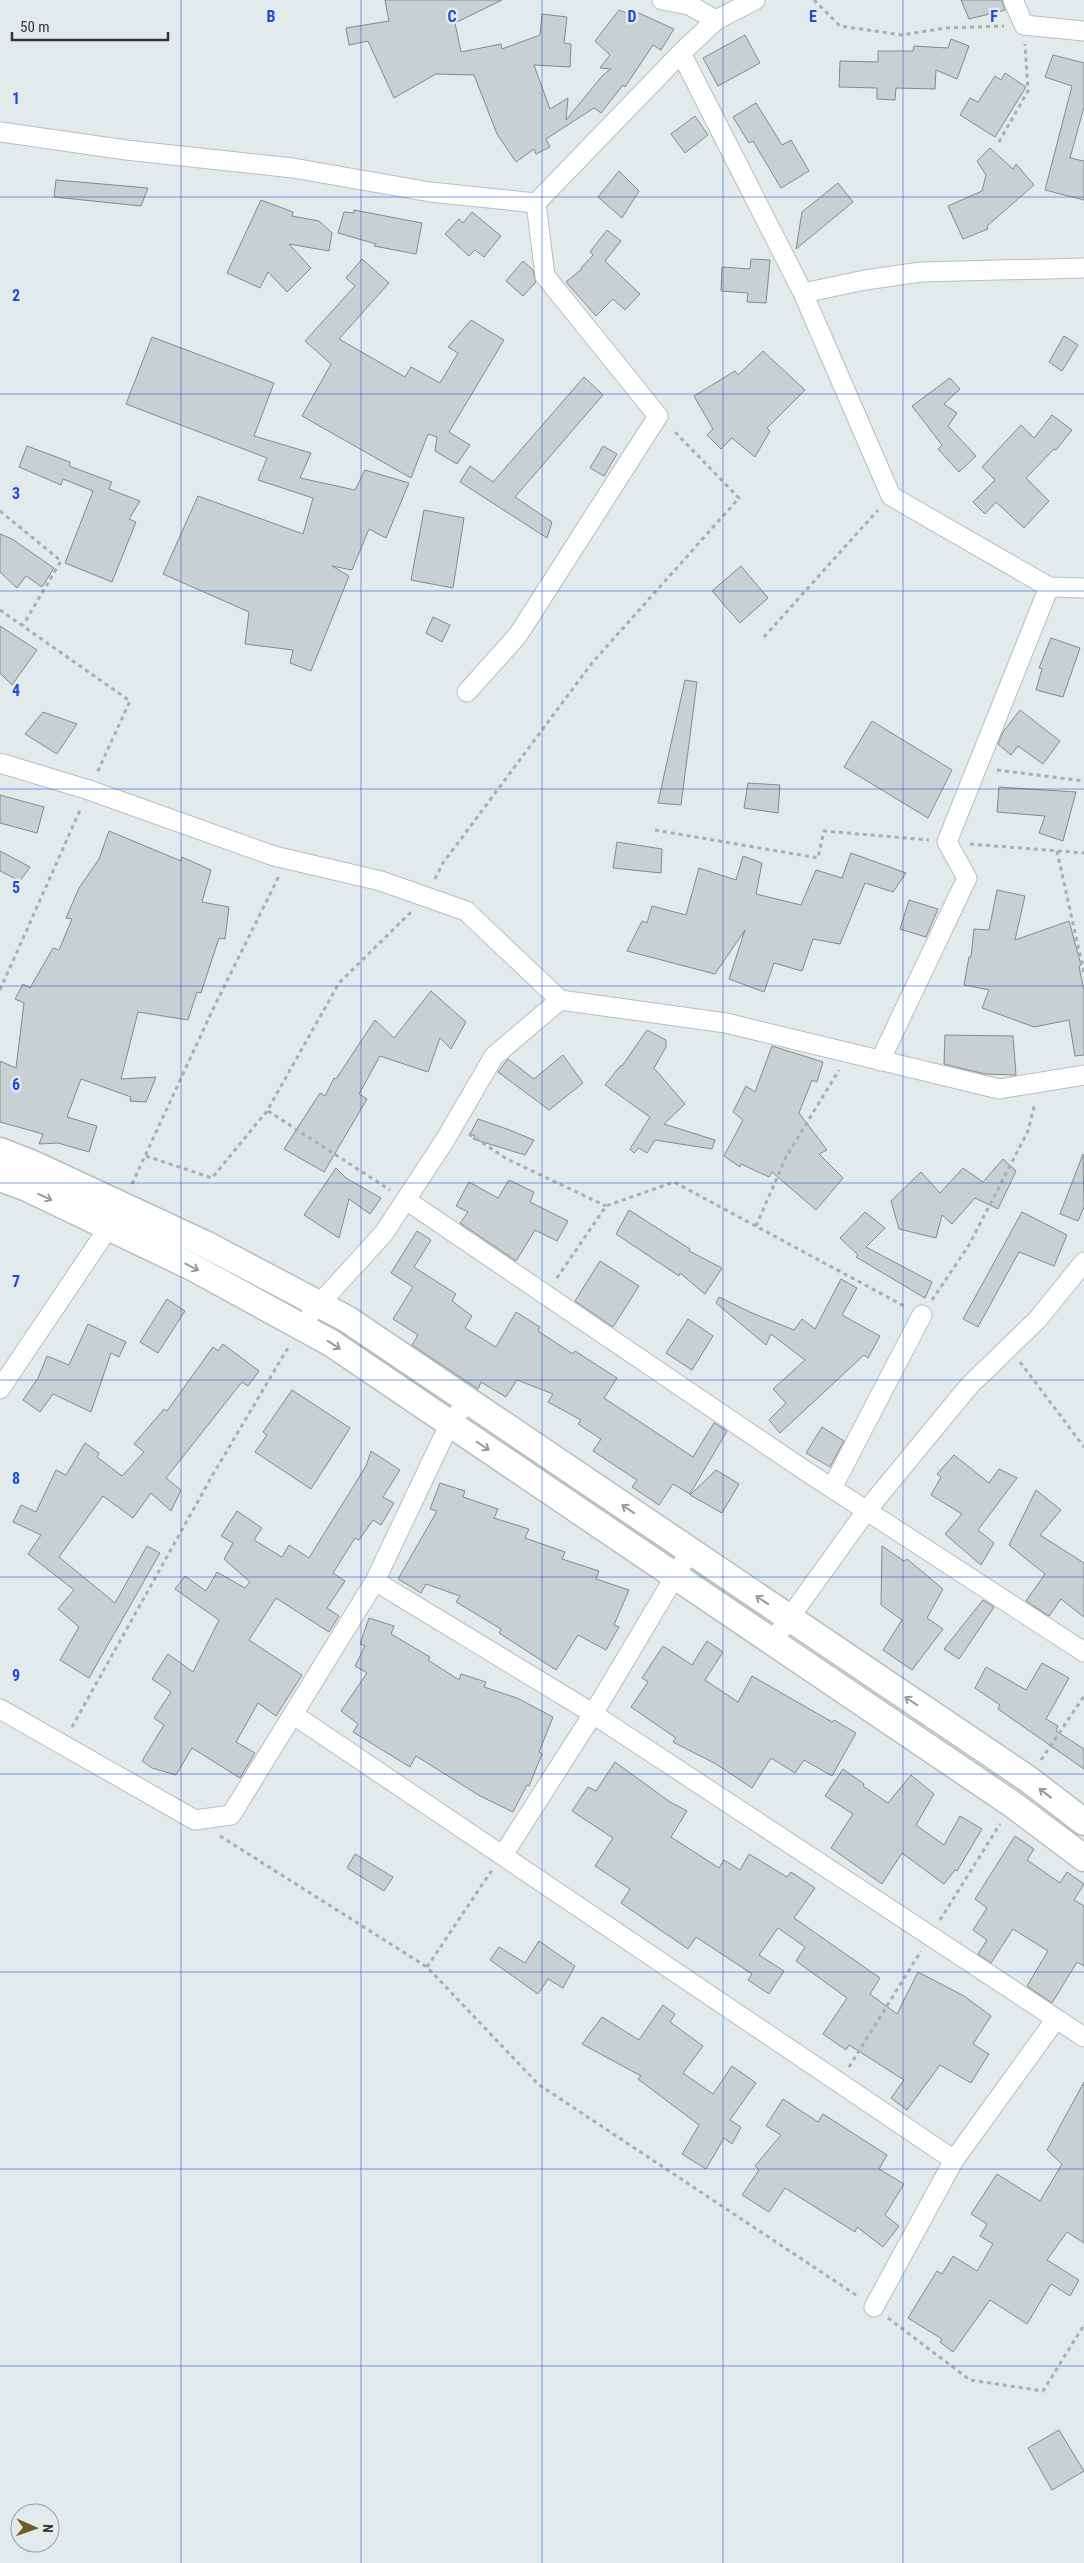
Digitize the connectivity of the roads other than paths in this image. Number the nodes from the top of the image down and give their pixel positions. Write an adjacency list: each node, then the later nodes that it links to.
1 (662, 0): 4 (street)
2 (1013, 0): 5 (street)
3 (749, 1): 4 (street)
4 (716, 20): 6 (street)
5 (1084, 31)
6 (681, 52): 8 (street); 10 (street)
7 (0, 132): 8 (street)
8 (536, 203): 13 (street)
9 (1084, 268): 10 (street)
10 (803, 293): 11 (street)
11 (1048, 586): 12 (street); 16 (street)
12 (1084, 588)
13 (467, 692)
14 (0, 763): 15 (street)
15 (560, 1000): 16 (street); 20 (street)
16 (880, 1060): 17 (street)
17 (1084, 1075)
18 (0, 1152): 21 (main road)
19 (0, 1178): 21 (main road, one-way to 21)
20 (406, 1200): 23 (street); 30 (street)
21 (116, 1216): 23 (main road); 25 (main road, one-way to 25); 26 (street)
22 (1084, 1262): 31 (street)
23 (318, 1304): 25 (street); 28 (main road)
24 (922, 1315): 30 (street)
25 (301, 1326): 29 (main road, one-way to 29)
26 (6, 1368): 27 (street)
27 (0, 1389)
28 (468, 1401): 29 (street); 32 (main road, one-way to 28)
29 (450, 1423): 33 (main road, one-way to 33); 34 (street)
30 (832, 1488): 31 (street)
31 (867, 1510): 35 (street); 37 (street)
32 (690, 1551): 33 (street); 35 (main road, one-way to 32)
33 (675, 1576): 36 (main road); 40 (street)
34 (375, 1581): 39 (street); 40 (street)
35 (789, 1618): 36 (street); 41 (main road, one-way to 35)
36 (772, 1642): 43 (main road)
37 (1084, 1652)
38 (0, 1709): 39 (street)
39 (294, 1714): 42 (street)
40 (593, 1714): 42 (street); 44 (street)
41 (1084, 1822)
42 (502, 1855): 46 (street)
43 (1084, 1858)
44 (1056, 2019): 45 (street); 46 (street)
45 (1084, 2037)
46 (954, 2160): 47 (street)
47 (874, 2307)

